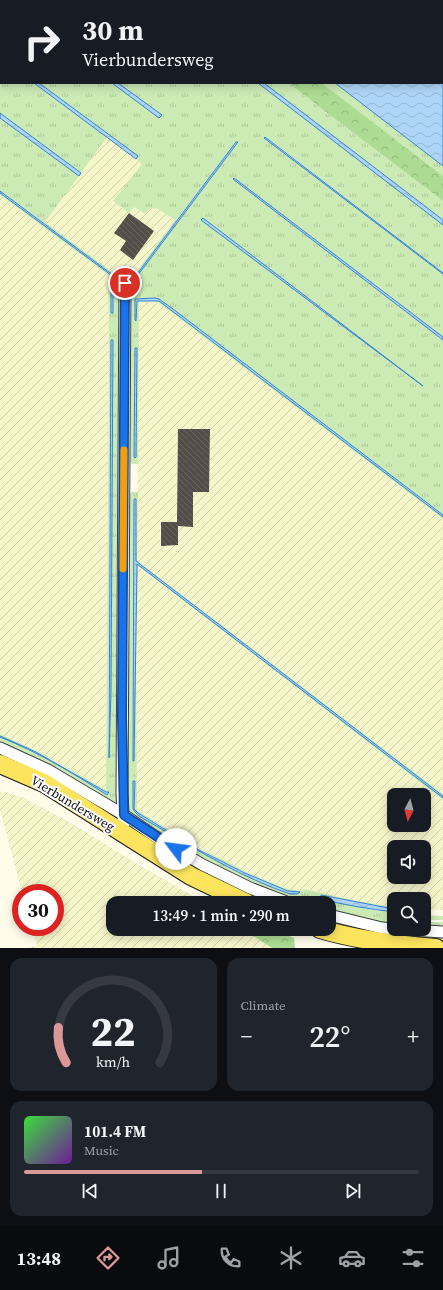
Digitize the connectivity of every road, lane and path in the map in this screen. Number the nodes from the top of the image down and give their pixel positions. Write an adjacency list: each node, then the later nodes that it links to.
1 (125, 283): 4 (street, Vierbundersweg)
2 (0, 748): 4 (street, Vierbundersweg)
3 (0, 764): 5 (main road, Vierbundersweg)
4 (124, 815): 5 (street, Vierbundersweg); 7 (street, Vierbundersweg)
5 (124, 834): 6 (main road, Vierbundersweg)
6 (232, 896)
7 (271, 896)
8 (336, 917): 9 (street)
9 (387, 928)
10 (431, 931): 11 (street)
11 (443, 932)
12 (336, 933): 13 (main road)
13 (436, 948)

